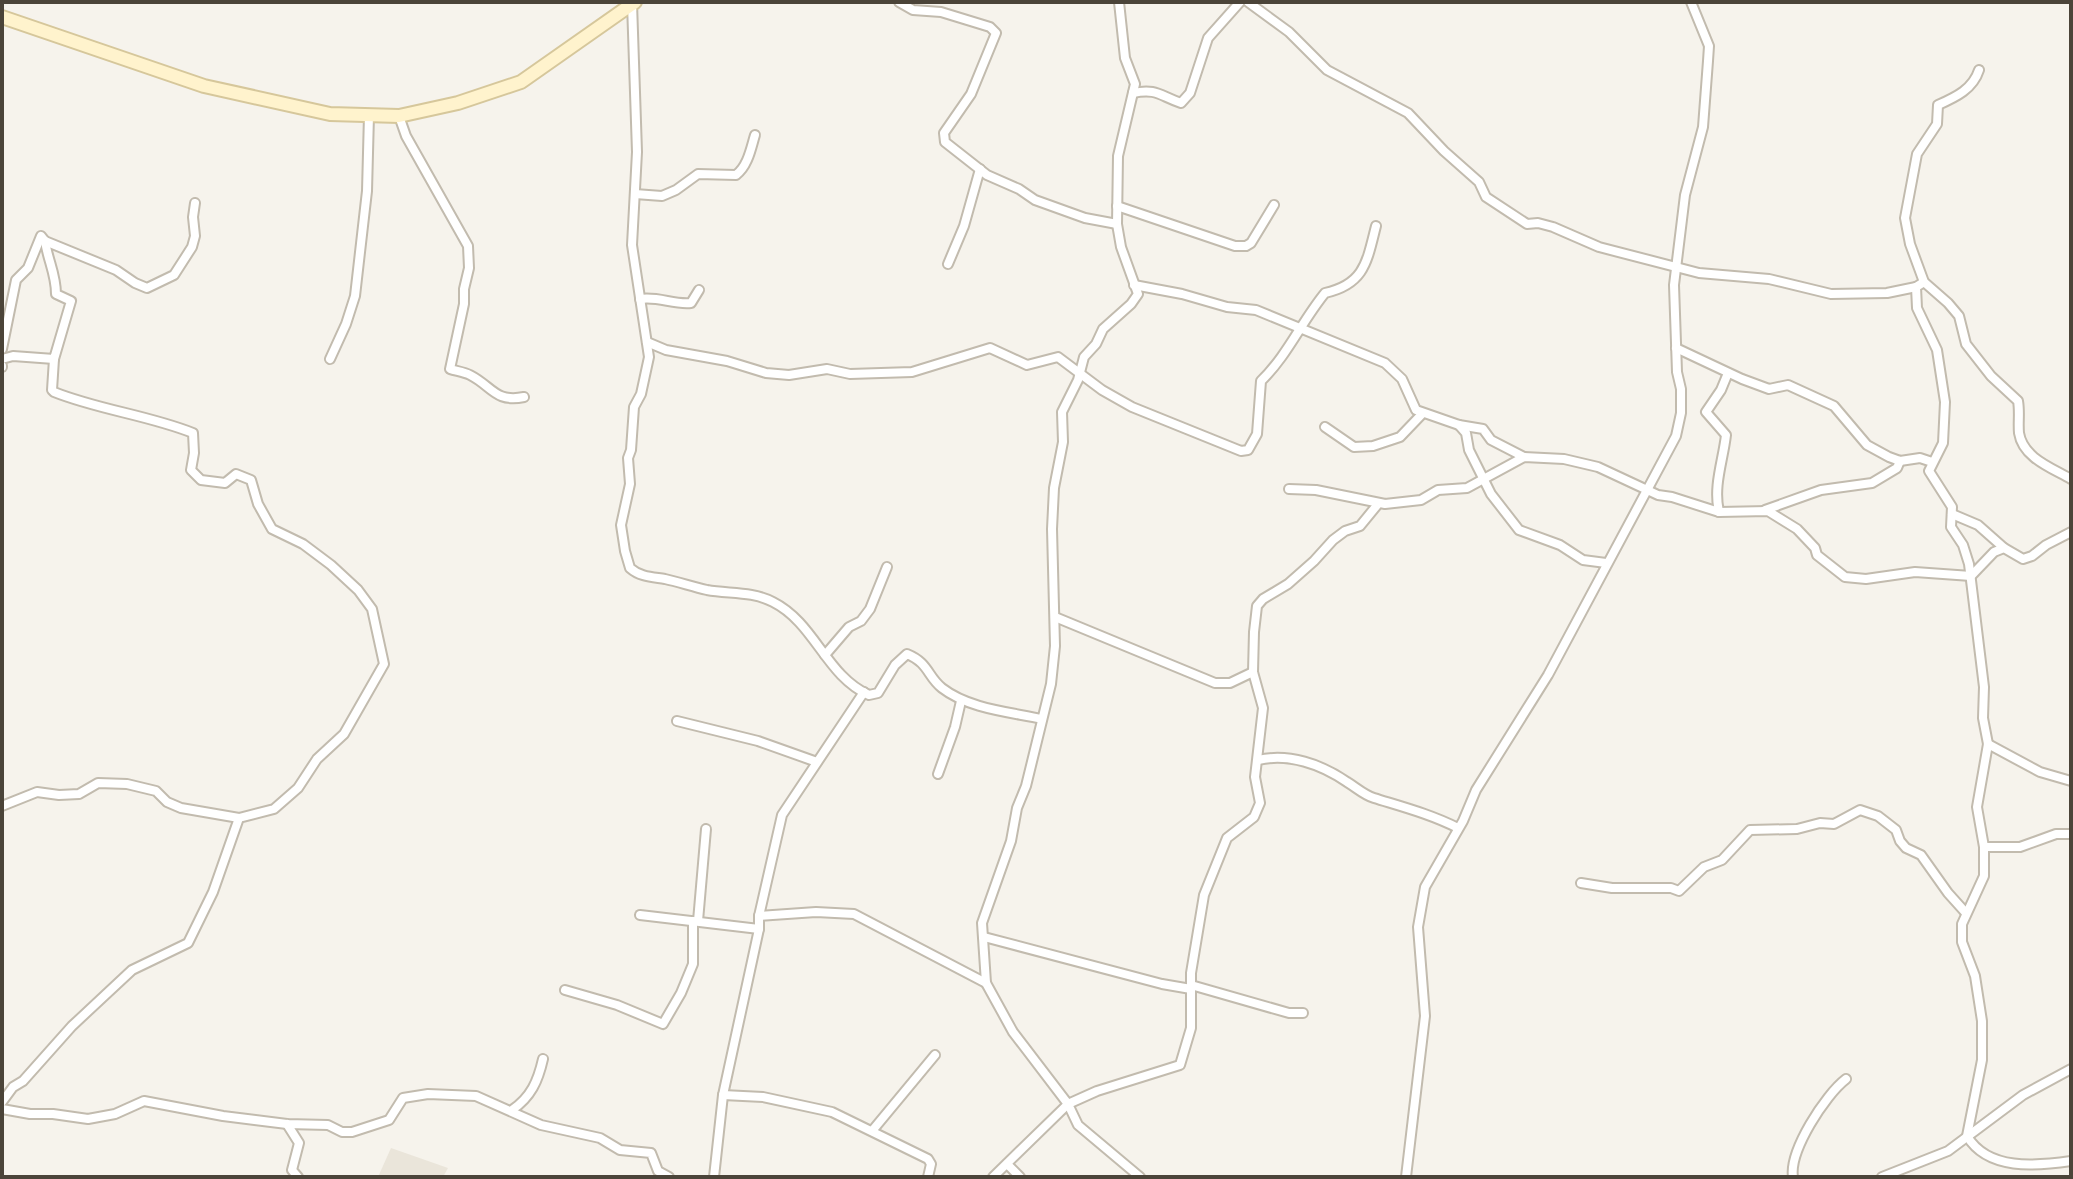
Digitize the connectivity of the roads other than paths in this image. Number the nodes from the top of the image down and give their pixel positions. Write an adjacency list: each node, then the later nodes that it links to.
1 (899, 2): 13 (street)
2 (1119, 2): 9 (street)
3 (1240, 2): 9 (street)
4 (1248, 2): 22 (street)
5 (1691, 2): 22 (street)
6 (633, 3): 11 (street); 14 (street)
7 (2, 17): 10 (street)
8 (1979, 70): 24 (street)
9 (1133, 93): 17 (street)
10 (369, 115): 11 (street); 35 (street)
11 (399, 116): 38 (street)
12 (755, 135): 14 (street)
13 (980, 169): 18 (street); 21 (street)
14 (635, 194): 27 (street)
15 (195, 203): 20 (street)
16 (1274, 205): 17 (street)
17 (1117, 206): 18 (street)
18 (1117, 224): 23 (street)
19 (1376, 226): 29 (street)
20 (45, 241): 32 (street); 34 (street)
21 (948, 264)
22 (1677, 265): 25 (street); 31 (street)
23 (1134, 285): 29 (street); 36 (street)
24 (1920, 285): 25 (street); 28 (street); 46 (street)
25 (1905, 289): 28 (street)
26 (699, 290): 27 (street)
27 (640, 299): 30 (street)
28 (1916, 302): 44 (street)
29 (1298, 328): 36 (street); 39 (street)
30 (647, 342): 36 (street); 59 (street)
31 (1676, 348): 37 (street); 48 (street)
32 (2, 349)
33 (2, 359): 34 (street)
34 (54, 359): 71 (street)
35 (330, 359)
36 (1080, 372): 58 (street)
37 (1728, 373): 43 (street); 51 (street)
38 (524, 397)
39 (1422, 414): 40 (street); 41 (street)
40 (1459, 425): 42 (street); 45 (street)
41 (1325, 427)
42 (1524, 457): 45 (street); 48 (street)
43 (1900, 461): 44 (street); 50 (street)
44 (1932, 462): 52 (street)
45 (1484, 479): 49 (street); 55 (street)
46 (2071, 479)
47 (1289, 489): 49 (street)
48 (1646, 490): 51 (street); 55 (street)
49 (1378, 504): 60 (street)
50 (1764, 511): 51 (street); 57 (street)
51 (1719, 512)
52 (1952, 514): 54 (street); 57 (street)
53 (2071, 532): 54 (street)
54 (2004, 548): 57 (street)
55 (1606, 563): 72 (street)
56 (887, 567): 59 (street)
57 (1971, 576): 65 (street)
58 (1055, 617): 60 (street); 63 (street)
59 (825, 655): 61 (street)
60 (1253, 672): 66 (street)
61 (864, 692): 62 (street); 67 (street)
62 (961, 701): 63 (street); 68 (street)
63 (1042, 719): 82 (street)
64 (677, 721): 67 (street)
65 (1988, 744): 69 (street); 75 (street)
66 (1258, 760): 72 (street); 84 (street)
67 (817, 762): 79 (street)
68 (938, 774)
69 (2071, 781)
70 (2, 806): 71 (street)
71 (239, 818): 92 (street)
72 (1458, 828): 108 (street)
73 (706, 829): 80 (street)
74 (2071, 834): 75 (street)
75 (1984, 847): 77 (street)
76 (1581, 883): 77 (street)
77 (1966, 913): 98 (street)
78 (640, 915): 80 (street)
79 (759, 916): 81 (street); 83 (street)
80 (696, 921): 81 (street); 85 (street)
81 (759, 929): 91 (street)
82 (984, 937): 83 (street); 84 (street)
83 (986, 983): 93 (street)
84 (1191, 987): 86 (street); 93 (street)
85 (565, 990)
86 (1303, 1013)
87 (935, 1055): 97 (street)
88 (543, 1059): 95 (street)
89 (2071, 1069): 98 (street)
90 (1846, 1079): 109 (street)
91 (723, 1095): 97 (street); 103 (street)
92 (2, 1102)
93 (1068, 1104): 100 (street); 107 (street)
94 (2, 1109): 96 (street)
95 (512, 1110): 96 (street); 102 (street)
96 (287, 1124): 101 (street)
97 (872, 1131): 104 (street)
98 (1967, 1136): 99 (street); 110 (street)
99 (2071, 1161)
100 (1007, 1164): 105 (street); 106 (street)
101 (292, 1175)
102 (669, 1177)
103 (714, 1177)
104 (928, 1177)
105 (993, 1177)
106 (1020, 1177)
107 (1139, 1177)
108 (1406, 1177)
109 (1793, 1177)
110 (1882, 1177)

